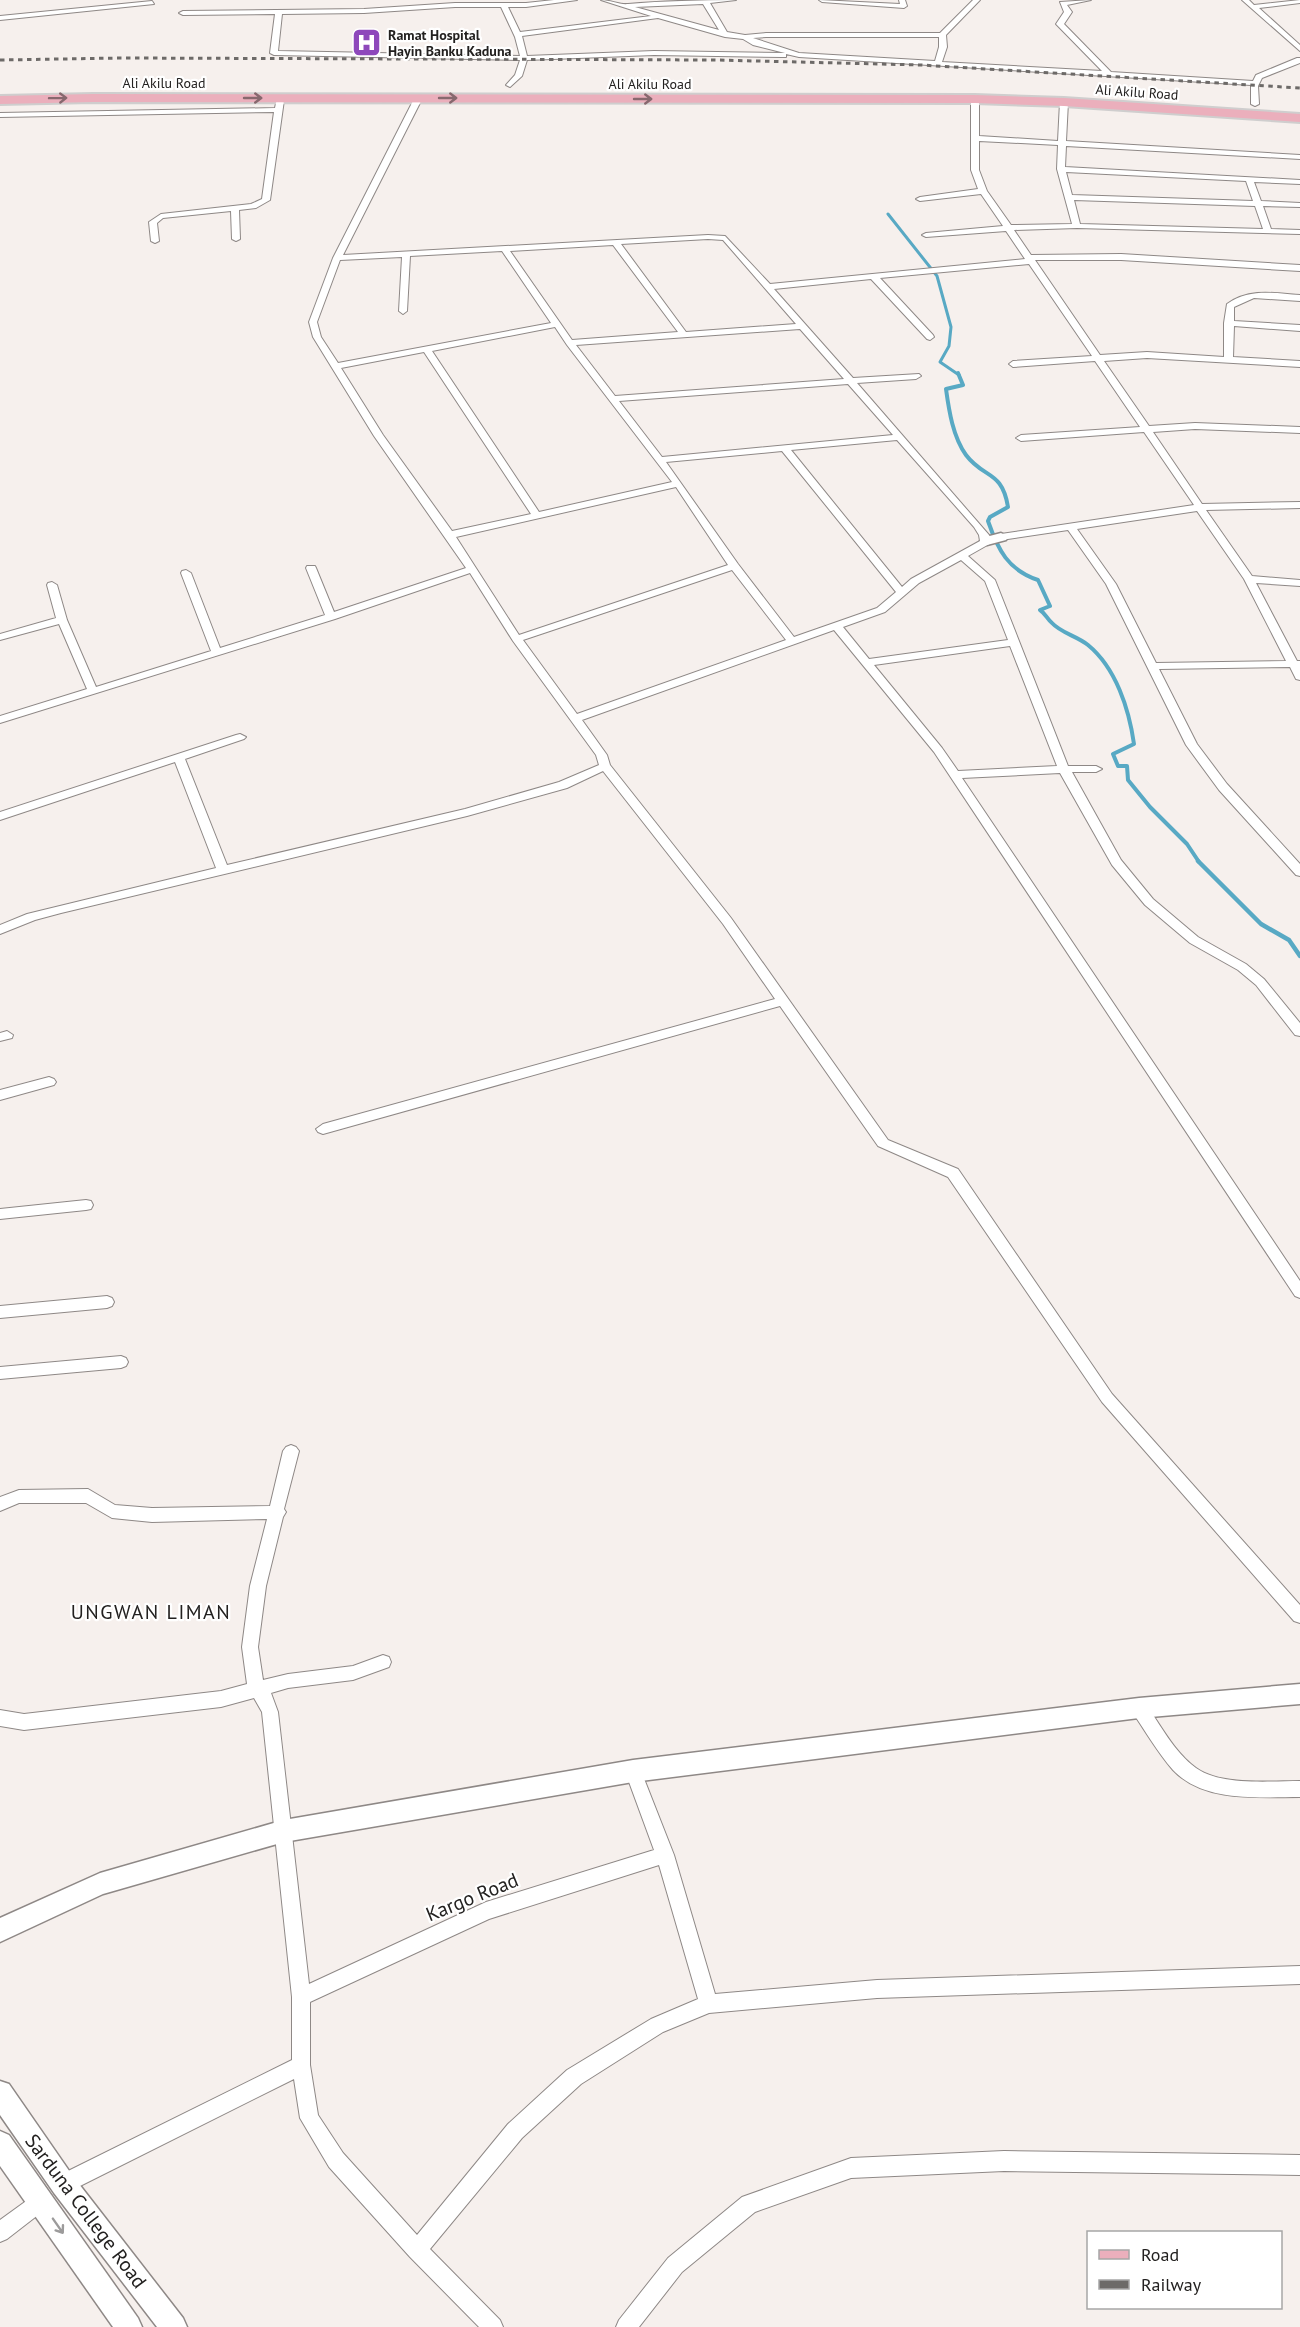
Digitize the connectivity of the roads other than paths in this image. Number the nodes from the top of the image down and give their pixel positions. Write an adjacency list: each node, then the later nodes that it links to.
1 (72, 0): 17 (street)
2 (574, 0): 14 (street)
3 (604, 0): 15 (street)
4 (733, 0): 10 (street)
5 (822, 0): 6 (street)
6 (902, 0)
7 (977, 0): 24 (street)
8 (1088, 0): 31 (street)
9 (1245, 0): 16 (street)
10 (705, 1): 15 (street); 23 (street)
11 (1300, 1): 16 (street)
12 (152, 3): 17 (street)
13 (455, 3): 14 (street); 18 (street)
14 (503, 5): 22 (street)
15 (622, 5): 21 (street)
16 (1253, 7): 26 (street)
17 (71, 10): 20 (street)
18 (279, 12): 19 (street); 28 (street)
19 (183, 13)
20 (0, 18)
21 (659, 18): 22 (street); 23 (street)
22 (517, 35): 28 (street)
23 (725, 35): 25 (street)
24 (942, 35): 25 (street); 30 (street)
25 (745, 38): 27 (street)
26 (1300, 49)
27 (799, 55): 28 (street); 30 (street)
28 (524, 58): 34 (street)
29 (1300, 60): 32 (street)
30 (938, 64): 31 (street)
31 (1109, 74): 32 (street)
32 (1254, 83): 43 (street)
33 (294, 85): 34 (main road, Ali Akilu Road)
34 (510, 85): 37 (main road, Ali Akilu Road)
35 (34, 86): 36 (main road)
36 (0, 87)
37 (679, 92): 38 (main road, Ali Akilu Road, one-way to 37); 39 (main road, Ali Akilu Road); 43 (main road, Ali Akilu Road)
38 (418, 99): 42 (main road, Ali Akilu Road); 69 (street)
39 (975, 99): 41 (main road, Ali Akilu Road); 47 (street)
40 (0, 100): 42 (main road, Ali Akilu Road, one-way to 42)
41 (1064, 102): 46 (main road, Ali Akilu Road); 48 (street)
42 (280, 104): 45 (street); 58 (street)
43 (1255, 104): 44 (main road, Ali Akilu Road)
44 (1300, 107)
45 (0, 114)
46 (1300, 118)
47 (974, 138): 48 (street); 53 (street)
48 (1061, 143): 49 (street); 50 (street)
49 (1300, 157)
50 (1061, 169): 51 (street); 54 (street)
51 (1249, 180): 52 (street); 56 (street)
52 (1300, 182)
53 (983, 191): 55 (street); 60 (street)
54 (1068, 197): 56 (street); 59 (street)
55 (920, 199)
56 (1257, 202): 57 (street); 61 (street)
57 (1300, 205)
58 (235, 209): 64 (street); 65 (street)
59 (1077, 226): 60 (street); 61 (street)
60 (1008, 228): 63 (street); 70 (street)
61 (1268, 231): 62 (street)
62 (1300, 232)
63 (926, 235)
64 (236, 239)
65 (155, 241)
66 (616, 243): 67 (street); 73 (street); 80 (street)
67 (505, 250): 68 (street); 77 (street)
68 (406, 255): 69 (street); 75 (street)
69 (337, 258): 88 (street)
70 (1030, 260): 71 (street); 72 (street); 84 (street)
71 (1300, 268)
72 (874, 277): 73 (street); 81 (street)
73 (767, 287): 78 (street)
74 (1300, 298): 76 (street)
75 (403, 311)
76 (1228, 323): 79 (street); 85 (street)
77 (558, 324): 82 (street); 83 (street)
78 (803, 326): 80 (street); 90 (street)
79 (1300, 328)
80 (684, 335): 82 (street)
81 (930, 337)
82 (570, 343): 91 (street)
83 (428, 350): 88 (street); 101 (street)
84 (1099, 357): 85 (street); 86 (street); 92 (street)
85 (1228, 358): 87 (street)
86 (1012, 363)
87 (1300, 364)
88 (337, 366): 103 (street)
89 (916, 376): 90 (street)
90 (851, 381): 91 (street); 94 (street)
91 (613, 399): 97 (street)
92 (1146, 430): 93 (street); 95 (street); 100 (street)
93 (1300, 430)
94 (898, 437): 96 (street); 105 (street)
95 (1021, 438)
96 (784, 448): 97 (street); 114 (street)
97 (659, 460): 98 (street)
98 (678, 484): 101 (street); 107 (street)
99 (1300, 505): 100 (street)
100 (1201, 507): 102 (street); 111 (street)
101 (537, 516): 103 (street)
102 (1072, 528): 104 (street); 125 (street)
103 (450, 535): 109 (street)
104 (1001, 537): 105 (street)
105 (986, 542): 106 (street)
106 (961, 555): 114 (street); 120 (street)
107 (734, 566): 119 (street); 121 (street)
108 (311, 568): 115 (street)
109 (472, 569): 115 (street); 119 (street)
110 (186, 573): 122 (street)
111 (1249, 579): 112 (street); 124 (street)
112 (1300, 583)
113 (52, 585): 116 (street)
114 (903, 593): 117 (street)
115 (331, 616): 122 (street)
116 (62, 620): 118 (street); 127 (street)
117 (837, 627): 121 (street); 123 (street)
118 (0, 637)
119 (517, 639): 128 (street)
120 (1014, 642): 123 (street); 133 (street)
121 (794, 643): 128 (street)
122 (216, 651): 127 (street)
123 (867, 663): 135 (street)
124 (1296, 664): 125 (street); 126 (street)
125 (1151, 666): 138 (street)
126 (1300, 677)
127 (92, 689): 129 (street)
128 (575, 719): 132 (street)
129 (0, 720)
130 (240, 737): 131 (street)
131 (179, 757): 136 (street); 137 (street)
132 (605, 766): 137 (street); 140 (street)
133 (1064, 769): 134 (street); 135 (street); 141 (street)
134 (1095, 769)
135 (955, 776): 147 (street)
136 (0, 816)
137 (223, 870): 139 (street)
138 (1300, 872)
139 (0, 930)
140 (783, 1001): 144 (street); 155 (street)
141 (1300, 1032)
142 (49, 1082): 143 (street)
143 (0, 1095)
144 (323, 1129)
145 (86, 1205): 146 (street)
146 (0, 1214)
147 (1300, 1292)
148 (107, 1302): 149 (street)
149 (0, 1312)
150 (121, 1362): 151 (street)
151 (0, 1374)
152 (291, 1451): 154 (street)
153 (0, 1504): 154 (street)
154 (278, 1512): 157 (street)
155 (1300, 1617)
156 (383, 1662): 157 (street)
157 (256, 1688): 160 (street); 163 (street)
158 (1300, 1694): 159 (street)
159 (1139, 1708): 161 (street); 162 (street)
160 (0, 1718)
161 (633, 1771): 163 (street); 164 (street)
162 (1300, 1789)
163 (284, 1831): 165 (street); 167 (street)
164 (665, 1855): 167 (street, Kargo Road); 168 (street)
165 (0, 1930)
166 (1300, 1975): 168 (street)
167 (302, 1997): 169 (street)
168 (709, 2004): 176 (street)
169 (301, 2065): 173 (street); 176 (street)
170 (0, 2093): 173 (street, Sarduna College Road)
171 (0, 2144): 174 (street, Sarduna College Road)
172 (1300, 2165): 180 (street)
173 (63, 2184): 178 (street, Sarduna College Road)
174 (40, 2201): 175 (street); 177 (street, Sarduna College Road, one-way to 177)
175 (0, 2232)
176 (417, 2250): 179 (street)
177 (129, 2327)
178 (174, 2327)
179 (493, 2327)
180 (626, 2327)

